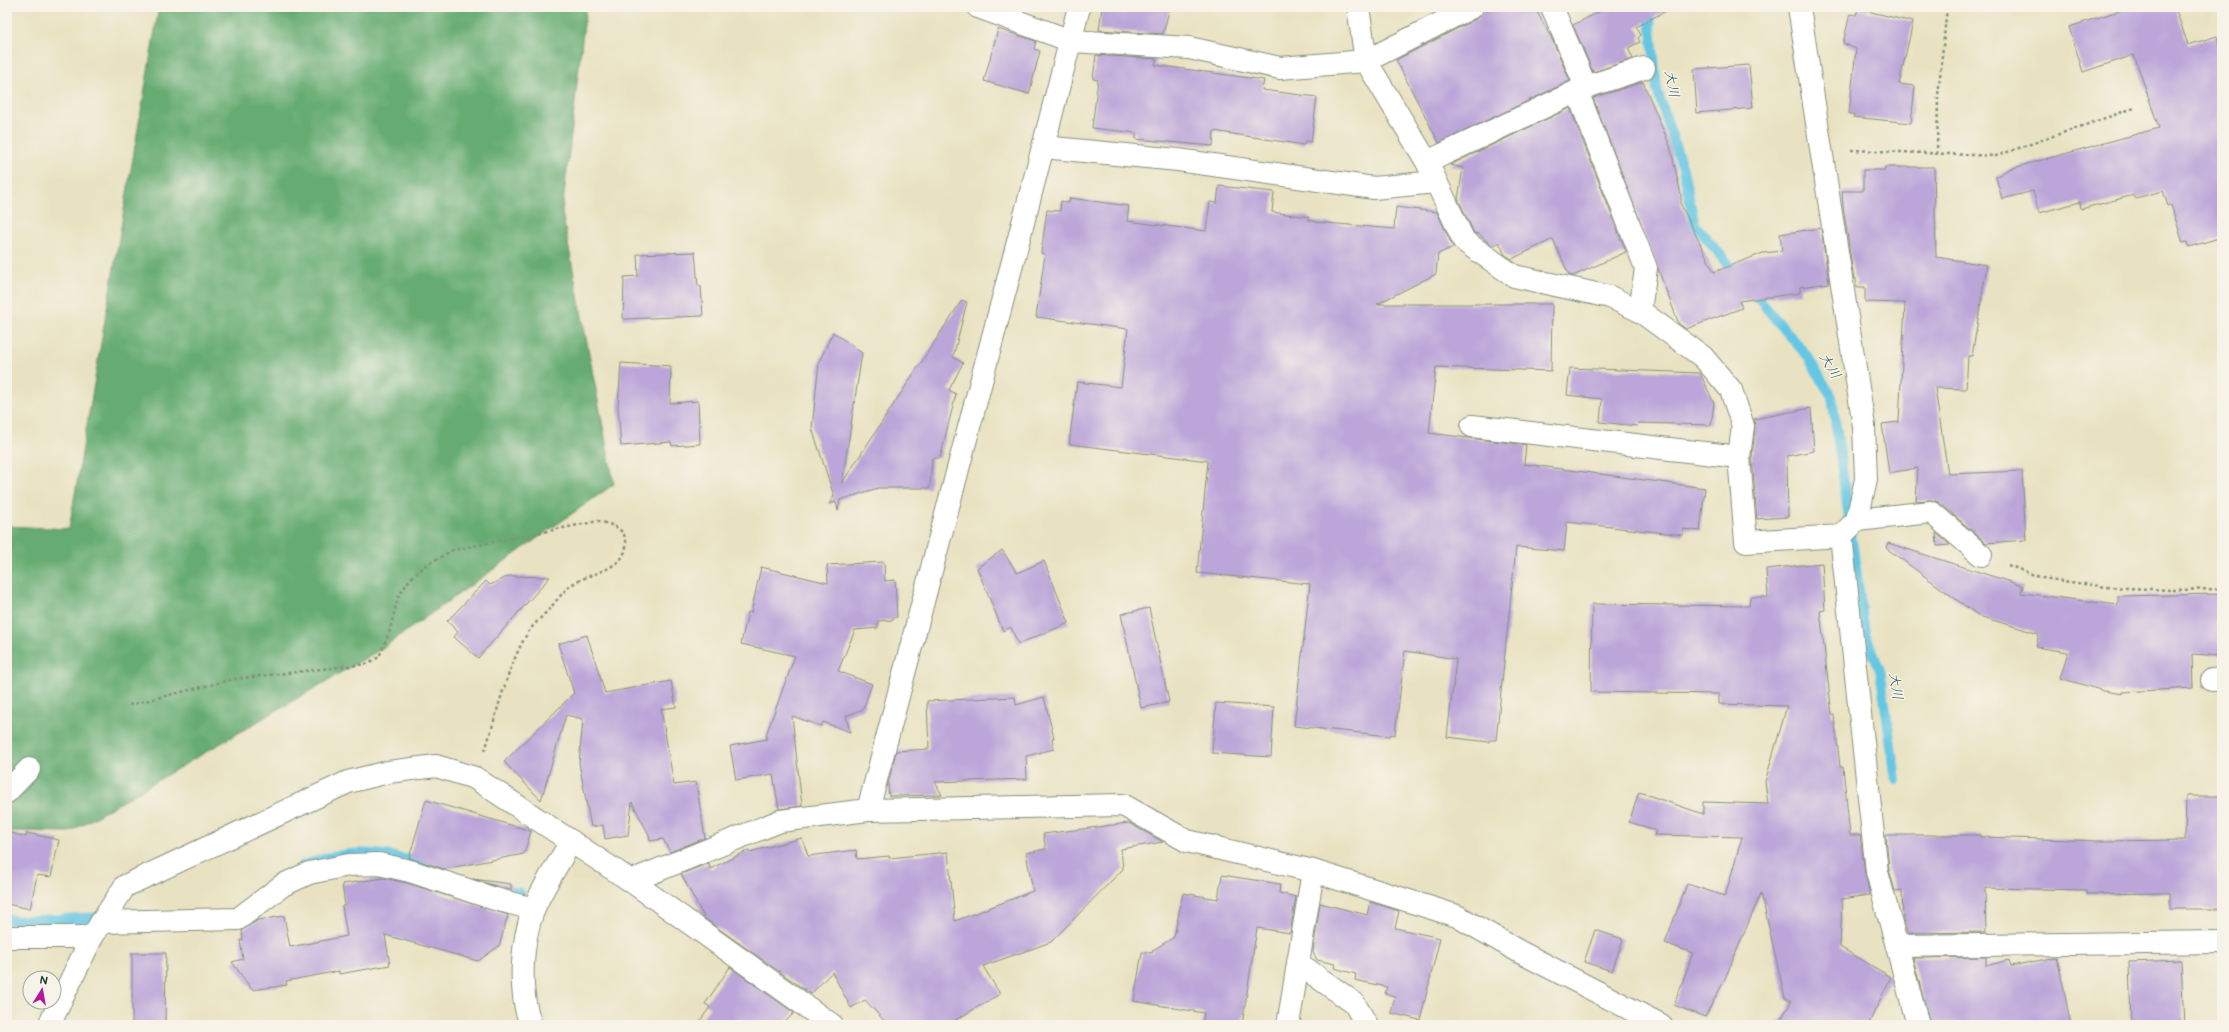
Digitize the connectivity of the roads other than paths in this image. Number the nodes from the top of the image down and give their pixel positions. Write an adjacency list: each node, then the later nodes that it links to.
1 (978, 7): 7 (street)
2 (1079, 7): 7 (street)
3 (1358, 7): 8 (street)
4 (1472, 7): 8 (street)
5 (1552, 7): 10 (street)
6 (1799, 7): 17 (street)
7 (1071, 42): 8 (street); 11 (street)
8 (1366, 61): 12 (street)
9 (1644, 68): 10 (street)
10 (1582, 89): 12 (street); 14 (street)
11 (1043, 147): 13 (street); 22 (street)
12 (1427, 162): 13 (street)
13 (1436, 182): 14 (street)
14 (1640, 311): 16 (street)
15 (1472, 426): 16 (street)
16 (1739, 457): 18 (street)
17 (1857, 520): 18 (street); 19 (street)
18 (1841, 536): 30 (street)
19 (1981, 555)
20 (29, 769): 21 (street)
21 (7, 792)
22 (868, 810): 24 (street); 25 (street)
23 (571, 841): 25 (street); 26 (street); 27 (street)
24 (1313, 871): 31 (street); 37 (street)
25 (631, 881): 34 (street)
26 (534, 909): 27 (street); 33 (street)
27 (97, 930): 28 (street); 32 (street)
28 (7, 937)
29 (2222, 942): 30 (street)
30 (1897, 946): 38 (street)
31 (1298, 963): 35 (street); 36 (street)
32 (49, 1025)
33 (532, 1025)
34 (832, 1025)
35 (1288, 1025)
36 (1367, 1025)
37 (1661, 1025)
38 (1918, 1025)

